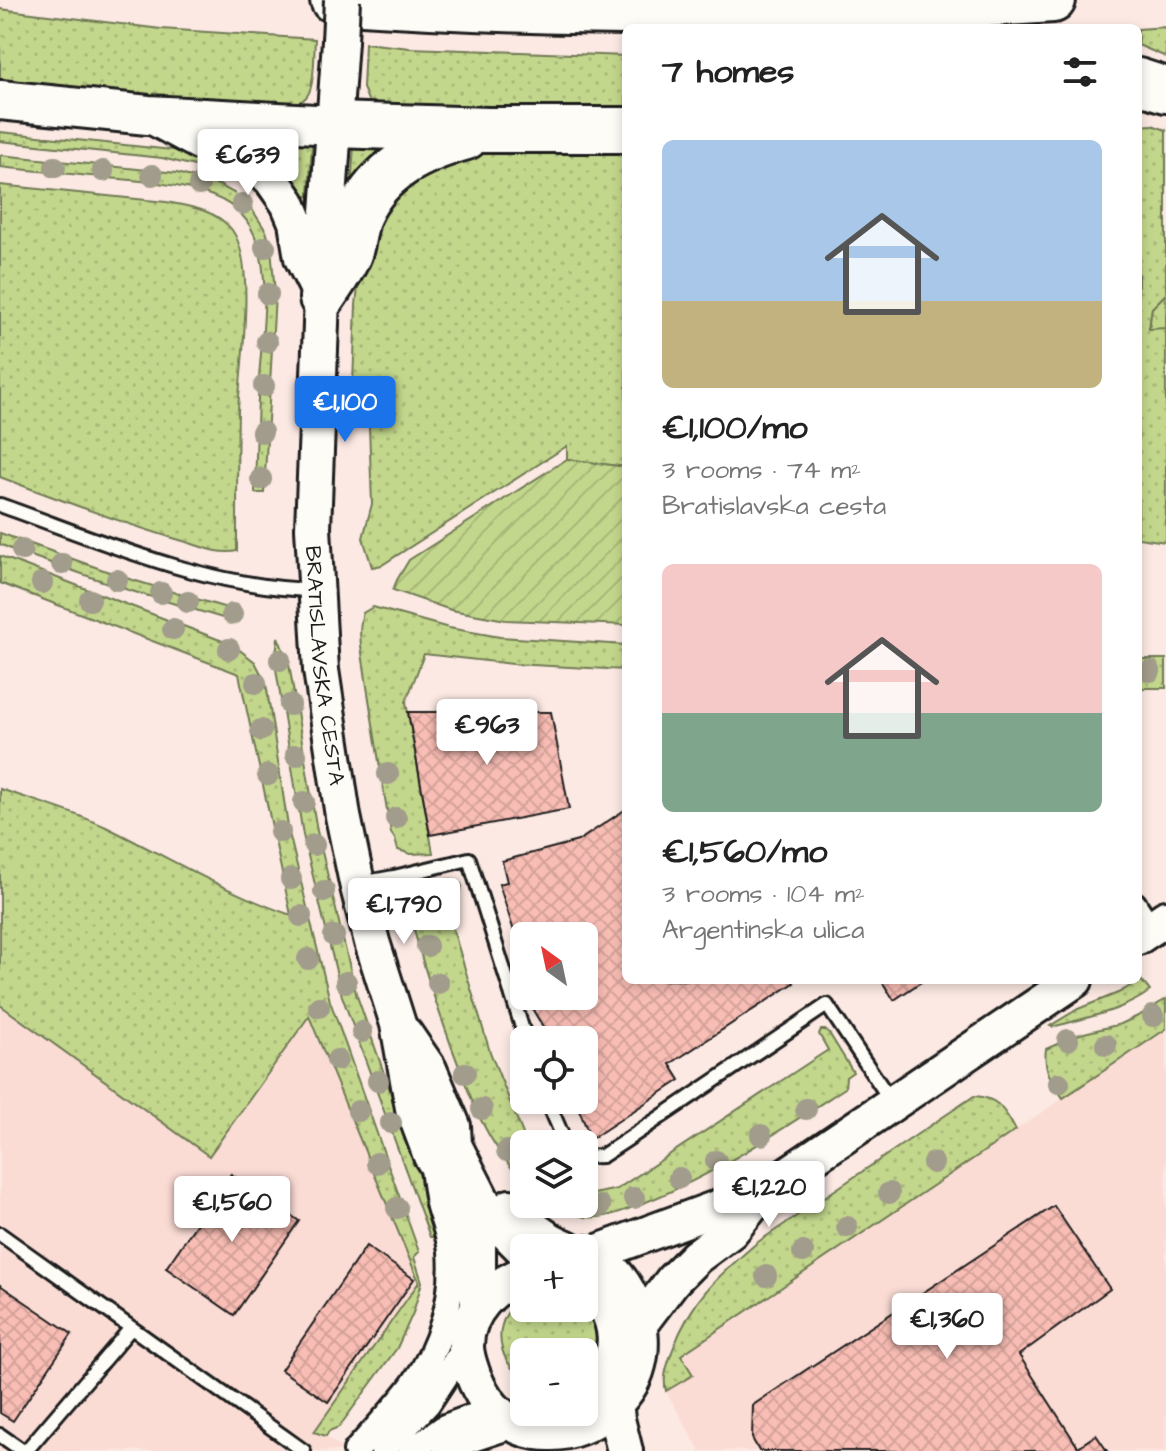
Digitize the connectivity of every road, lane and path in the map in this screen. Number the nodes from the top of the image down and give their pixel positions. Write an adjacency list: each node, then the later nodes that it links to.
1 (342, 0): 4 (street, BRATISLAVSKA CESTA, bridge)
2 (1053, 0): 3 (highway)
3 (827, 11): 4 (highway); 5 (highway)
4 (336, 20): 12 (street, BRATISLAVSKA CESTA)
5 (904, 24)
6 (1142, 82): 7 (highway)
7 (1166, 90)
8 (0, 100): 11 (main road)
9 (1166, 102): 10 (highway)
10 (1142, 105)
11 (148, 115): 12 (main road); 15 (street)
12 (334, 125): 13 (highway); 15 (street, BRATISLAVSKA CESTA)
13 (489, 130): 14 (highway); 15 (highway)
14 (622, 130)
15 (322, 298): 17 (street, BRATISLAVSKA CESTA)
16 (0, 505): 17 (lane)
17 (316, 590): 18 (street, BRATISLAVSKA CESTA)
18 (357, 883): 20 (street, BRATISLAVSKA CESTA); 21 (lane)
19 (1069, 984): 22 (street)
20 (398, 1024): 23 (street); 24 (street, BRATISLAVSKA CESTA)
21 (522, 1026)
22 (893, 1103): 25 (lane); 26 (street)
23 (453, 1126): 28 (street); 29 (street)
24 (431, 1156): 34 (street, BRATISLAVSKA CESTA); 45 (street)
25 (598, 1157)
26 (763, 1191): 30 (street); 35 (street)
27 (0, 1234): 36 (lane)
28 (542, 1234)
29 (510, 1236)
30 (598, 1261)
31 (598, 1269): 35 (street)
32 (510, 1281): 34 (street)
33 (598, 1289): 38 (street)
34 (478, 1308): 37 (street)
35 (639, 1325): 38 (street)
36 (131, 1328): 43 (lane); 44 (lane)
37 (466, 1345): 39 (street); 46 (street)
38 (610, 1385): 42 (street); 49 (street); 50 (street)
39 (510, 1412): 47 (street); 48 (street)
40 (525, 1426): 42 (street)
41 (0, 1435): 43 (lane)
42 (567, 1442)
43 (25, 1451)
44 (304, 1451)
45 (356, 1451)
46 (383, 1451)
47 (412, 1451)
48 (446, 1451)
49 (625, 1451)
50 (646, 1451)

